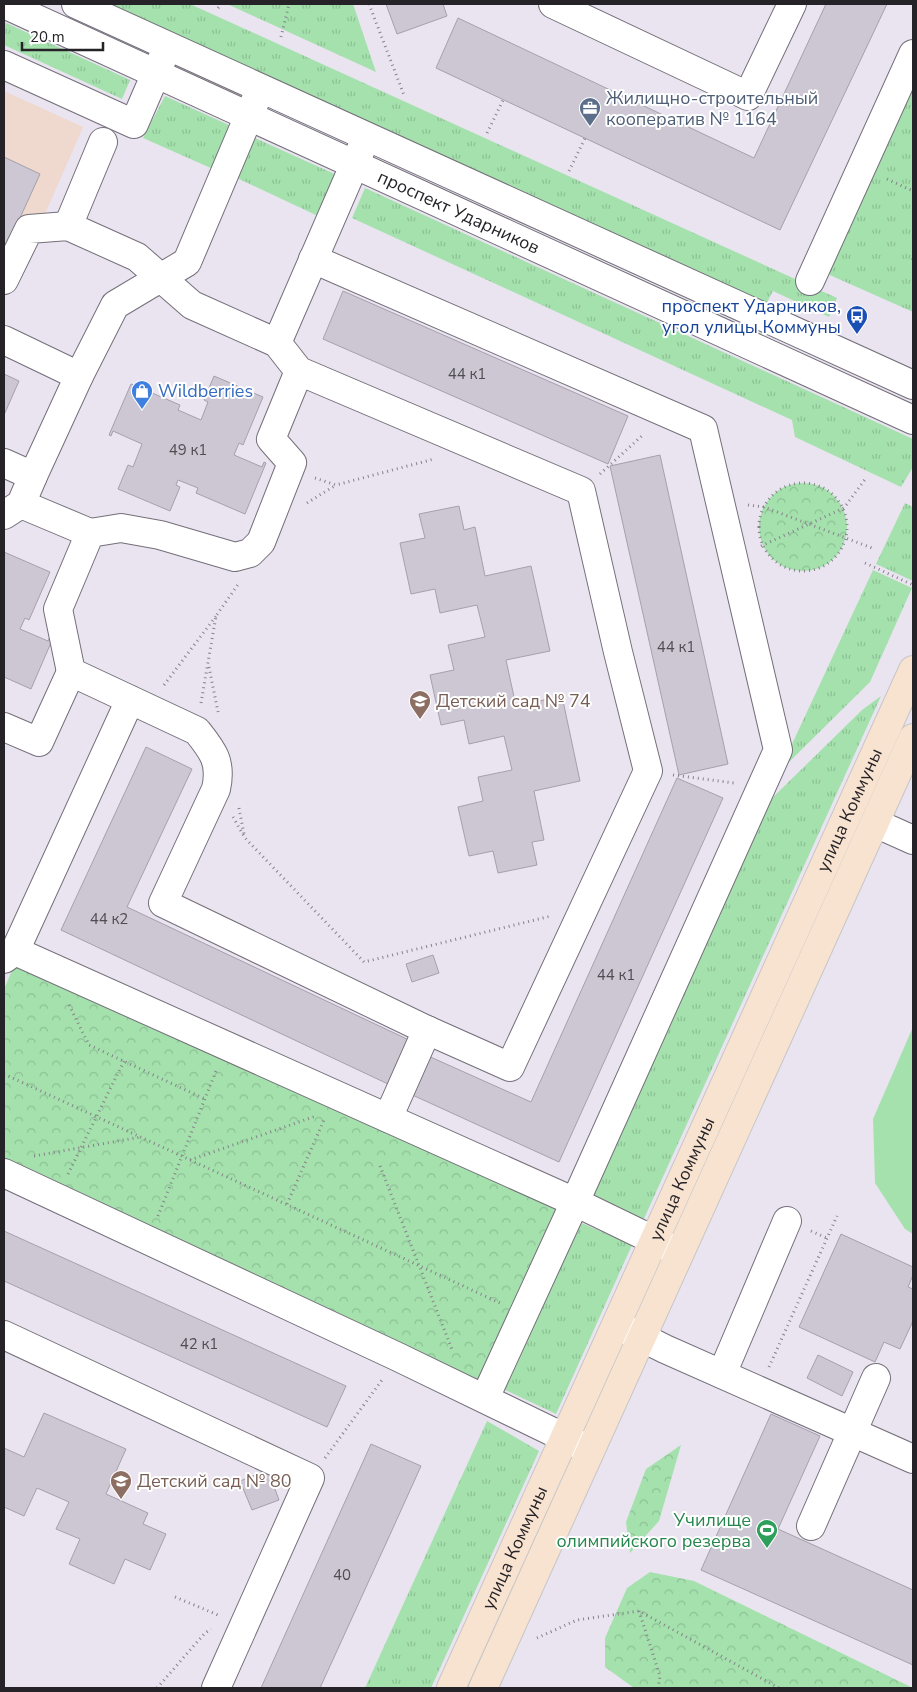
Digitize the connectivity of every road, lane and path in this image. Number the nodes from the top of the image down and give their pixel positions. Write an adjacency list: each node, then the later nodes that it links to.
1 (4, 4): 13 (street, проспект Ударников)
2 (76, 4): 10 (street, проспект Ударников)
3 (221, 4): 8 (path)
4 (289, 4): 9 (path)
5 (369, 4): 15 (path)
6 (553, 4): 7 (street)
7 (792, 4)
8 (218, 8)
9 (281, 37)
10 (168, 45): 13 (street); 14 (street, проспект Ударников)
11 (913, 54): 28 (street)
12 (4, 66): 13 (street)
13 (156, 74): 17 (street, проспект Ударников)
14 (260, 88): 17 (street); 19 (street, проспект Ударников)
15 (404, 95)
16 (503, 100): 18 (path)
17 (248, 116): 22 (street, проспект Ударников); 26 (street)
18 (487, 133)
19 (367, 136): 22 (street); 33 (street, проспект Ударников)
20 (585, 138): 23 (path)
21 (103, 142): 24 (street)
22 (354, 164): 25 (street); 35 (street, проспект Ударников)
23 (570, 171)
24 (68, 226): 26 (street); 27 (street)
25 (313, 259): 30 (street); 34 (street)
26 (160, 278): 30 (street); 32 (street)
27 (4, 280)
28 (810, 281)
29 (4, 340): 32 (street)
30 (277, 343): 31 (street)
31 (299, 371): 36 (street); 38 (street)
32 (79, 376): 39 (street)
33 (913, 385)
34 (666, 413): 41 (path); 42 (street)
35 (913, 420)
36 (479, 447): 38 (path); 41 (street)
37 (4, 463): 39 (street)
38 (292, 463): 51 (street)
39 (32, 476): 45 (street)
40 (866, 478): 44 (path)
41 (581, 491): 62 (street)
42 (720, 500): 43 (path); 52 (street)
43 (764, 507): 44 (path); 46 (path); 49 (path)
44 (844, 508): 46 (path); 48 (path)
45 (13, 510): 47 (street)
46 (811, 524): 48 (path); 49 (path)
47 (90, 532): 51 (street); 57 (street)
48 (846, 538): 49 (path); 50 (path)
49 (763, 546): 52 (path)
50 (872, 548)
51 (250, 553): 55 (path)
52 (732, 556): 63 (street)
53 (865, 562): 54 (path)
54 (913, 585)
55 (216, 616): 58 (path); 60 (path)
56 (913, 670): 91 (main road, улица Коммуны)
57 (71, 672): 58 (street); 59 (street)
58 (139, 704): 60 (street); 68 (street)
59 (4, 728)
60 (197, 731): 64 (street)
61 (913, 738): 65 (main road, улица Коммуны)
62 (648, 771): 63 (path); 67 (street)
63 (762, 787): 86 (street)
64 (216, 789): 67 (path); 70 (street)
65 (875, 823): 66 (street); 92 (main road, улица Коммуны)
66 (913, 840)
67 (584, 907): 70 (street)
68 (9, 955): 69 (street)
69 (50, 966): 71 (path); 75 (street)
70 (427, 1030): 77 (street)
71 (124, 1061): 74 (path); 76 (path)
72 (218, 1066): 74 (path)
73 (4, 1074): 76 (path)
74 (204, 1098): 81 (path)
75 (332, 1103): 77 (street); 82 (path); 87 (path)
76 (96, 1117): 78 (path); 79 (path)
77 (388, 1118): 86 (street)
78 (141, 1137): 79 (path); 81 (path)
79 (81, 1147): 80 (path); 85 (path)
80 (33, 1156)
81 (182, 1156): 82 (path); 90 (path)
82 (190, 1160): 87 (path)
83 (380, 1166): 93 (path)
84 (4, 1173): 85 (street)
85 (56, 1197): 90 (street)
86 (575, 1202): 91 (street); 94 (street)
87 (287, 1204): 93 (path)
88 (837, 1216): 101 (path)
89 (787, 1221): 99 (street)
90 (148, 1240): 98 (street)
91 (654, 1241): 92 (street); 95 (main road, улица Коммуны)
92 (680, 1253): 97 (main road, улица Коммуны)
93 (420, 1266): 94 (path); 102 (path)
94 (523, 1314): 102 (street)
95 (616, 1325): 97 (street); 104 (main road, улица Коммуны)
96 (4, 1335): 107 (street)
97 (642, 1336): 99 (street); 105 (main road, улица Коммуны)
98 (398, 1357): 102 (street); 107 (path)
99 (722, 1374): 101 (street)
100 (876, 1378): 103 (street)
101 (758, 1390): 103 (street)
102 (476, 1394): 104 (street)
103 (853, 1432): 106 (street); 108 (street)
104 (564, 1438): 105 (street); 115 (main road, улица Коммуны)
105 (590, 1450): 116 (main road, улица Коммуны)
106 (913, 1458)
107 (310, 1478): 111 (street)
108 (811, 1526)
109 (176, 1596): 111 (path)
110 (639, 1611): 112 (path); 117 (path); 118 (path)
111 (235, 1623): 113 (path); 114 (street)
112 (537, 1638)
113 (157, 1688)
114 (216, 1688)
115 (451, 1688)
116 (482, 1688)
117 (658, 1688)
118 (779, 1688)

